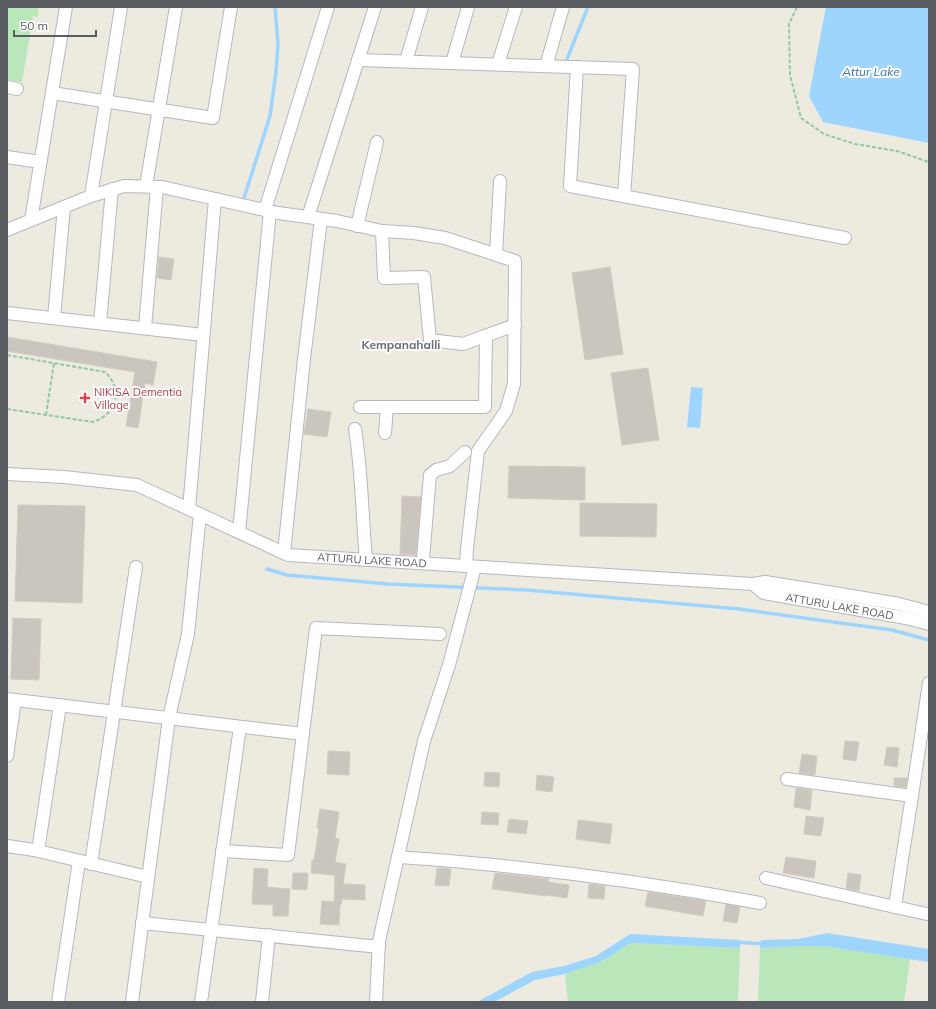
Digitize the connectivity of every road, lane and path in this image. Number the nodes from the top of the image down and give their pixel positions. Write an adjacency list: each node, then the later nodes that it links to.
1 (66, 7): 18 (street)
2 (121, 7): 19 (street)
3 (176, 7): 20 (street)
4 (232, 7): 20 (street)
5 (328, 7): 32 (street)
6 (375, 7): 12 (street)
7 (422, 7): 13 (street)
8 (468, 7): 14 (street)
9 (516, 7): 15 (street)
10 (563, 7): 16 (street)
11 (797, 7): 24 (path)
12 (358, 60): 13 (street); 33 (street)
13 (406, 61): 14 (street)
14 (452, 63): 15 (street)
15 (498, 64): 16 (street)
16 (546, 66): 17 (street)
17 (577, 67): 29 (street); 29 (street)
18 (52, 93): 19 (street); 23 (street)
19 (106, 101): 20 (street); 28 (street)
20 (159, 109): 26 (street)
21 (377, 142): 36 (street)
22 (7, 157): 23 (street)
23 (40, 162): 35 (street)
24 (929, 164)
25 (500, 181): 40 (street)
26 (151, 187): 27 (street); 30 (street); 45 (street)
27 (112, 189): 28 (street); 43 (street)
28 (91, 196): 31 (street)
29 (624, 196): 39 (street)
30 (215, 199): 32 (street); 46 (street)
31 (64, 207): 35 (street); 42 (street)
32 (267, 210): 33 (street); 61 (street)
33 (308, 217): 34 (street)
34 (321, 219): 36 (street); 62 (street)
35 (31, 220): 37 (street)
36 (358, 226): 38 (street)
37 (7, 230)
38 (382, 231): 40 (street); 47 (street)
39 (845, 238)
40 (496, 255): 44 (street)
41 (7, 313): 42 (street)
42 (54, 318): 43 (street)
43 (100, 323): 45 (street)
44 (515, 325): 47 (street); 54 (street)
45 (145, 328): 46 (street)
46 (203, 335): 60 (street)
47 (486, 336): 52 (street)
48 (7, 355): 49 (path)
49 (54, 363): 55 (path); 55 (path)
50 (360, 407): 51 (street)
51 (386, 407): 52 (street); 57 (street)
52 (485, 407): 54 (street)
53 (7, 409): 55 (path)
54 (506, 411): 66 (street)
55 (46, 415)
56 (355, 429): 64 (street)
57 (385, 432)
58 (465, 452): 63 (street)
59 (7, 474): 60 (street, ATTURU LAKE ROAD)
60 (194, 511): 61 (street, ATTURU LAKE ROAD); 75 (street)
61 (239, 532): 62 (street, ATTURU LAKE ROAD)
62 (284, 553): 64 (street, ATTURU LAKE ROAD)
63 (423, 559)
64 (366, 560): 66 (street, ATTURU LAKE ROAD)
65 (136, 567): 74 (street)
66 (471, 567): 67 (street, ATTURU LAKE ROAD); 84 (street)
67 (753, 584): 68 (street, ATTURU LAKE ROAD); 69 (street, ATTURU LAKE ROAD)
68 (929, 612)
69 (929, 624)
70 (440, 634): 77 (street)
71 (929, 683): 80 (street)
72 (11, 699): 73 (street); 78 (street)
73 (60, 705): 74 (street); 82 (street)
74 (115, 712): 75 (street); 85 (street)
75 (169, 718): 76 (street); 86 (street)
76 (240, 726): 77 (street); 83 (street)
77 (303, 734): 83 (street)
78 (7, 756)
79 (787, 778): 80 (street)
80 (912, 796): 89 (street)
81 (7, 846): 82 (street)
82 (38, 851): 85 (street)
83 (222, 851): 92 (street)
84 (398, 857): 88 (street); 94 (street)
85 (85, 862): 86 (street); 95 (street)
86 (148, 878): 91 (street)
87 (766, 878): 89 (street)
88 (760, 903)
89 (895, 907): 90 (street)
90 (927, 914)
91 (142, 923): 92 (street); 96 (street)
92 (211, 930): 93 (street); 97 (street)
93 (269, 936): 94 (street); 98 (street)
94 (379, 946): 99 (street)
95 (58, 1002)
96 (132, 1002)
97 (201, 1002)
98 (262, 1002)
99 (376, 1002)

